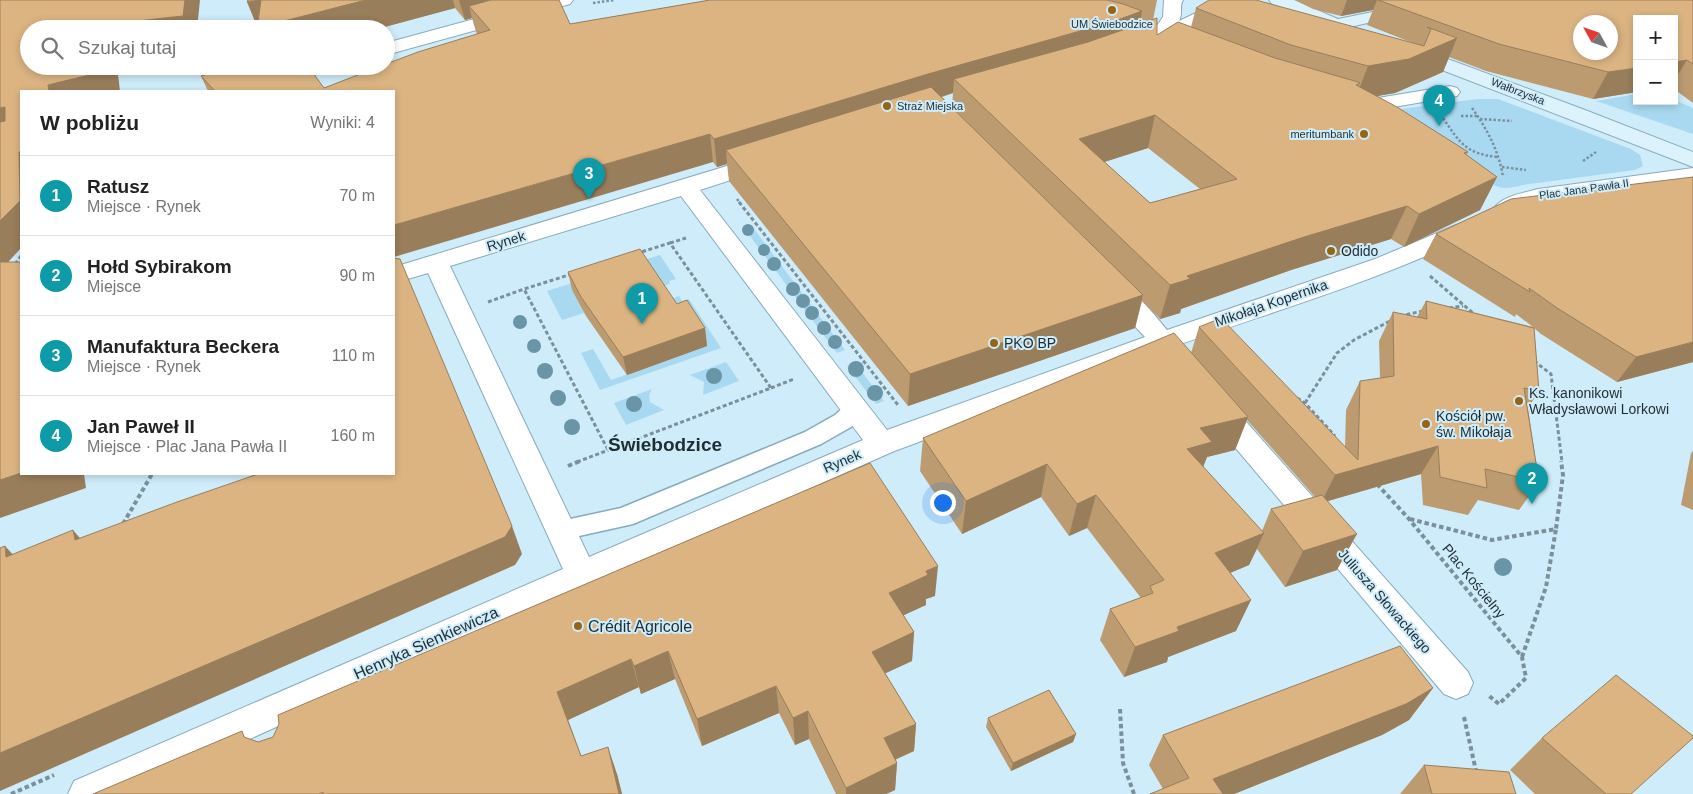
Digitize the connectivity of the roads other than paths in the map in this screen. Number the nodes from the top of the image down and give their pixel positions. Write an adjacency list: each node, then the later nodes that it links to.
1 (564, 0): 8 (street)
2 (1174, 0): 7 (street)
3 (1228, 0): 7 (street)
4 (1466, 0): 6 (main road)
5 (1270, 2): 6 (main road, Wałbrzyska)
6 (1336, 22): 15 (main road, Wałbrzyska)
7 (1142, 39): 9 (street)
8 (395, 47)
9 (1184, 48)
10 (291, 75): 11 (street)
11 (235, 90)
12 (1450, 92): 13 (street)
13 (1383, 126)
14 (779, 157): 17 (street, Rynek)
15 (1693, 160)
16 (1693, 175): 18 (street, Plac Jana Pawła II)
17 (686, 187): 19 (street, Rynek); 23 (street)
18 (1505, 192): 22 (street, Mikołaja Kopernika)
19 (436, 263): 21 (street, Rynek); 25 (street)
20 (1095, 270): 22 (street, Juliusza Słowackiego)
21 (395, 274)
22 (1161, 342): 24 (street, Mikołaja Kopernika); 27 (street, Juliusza Słowackiego)
23 (856, 409): 24 (street); 25 (lane)
24 (882, 444): 26 (street, Rynek)
25 (561, 530): 26 (street)
26 (581, 574): 28 (street, Henryka Sienkiewicza)
27 (1456, 684)
28 (87, 794)

